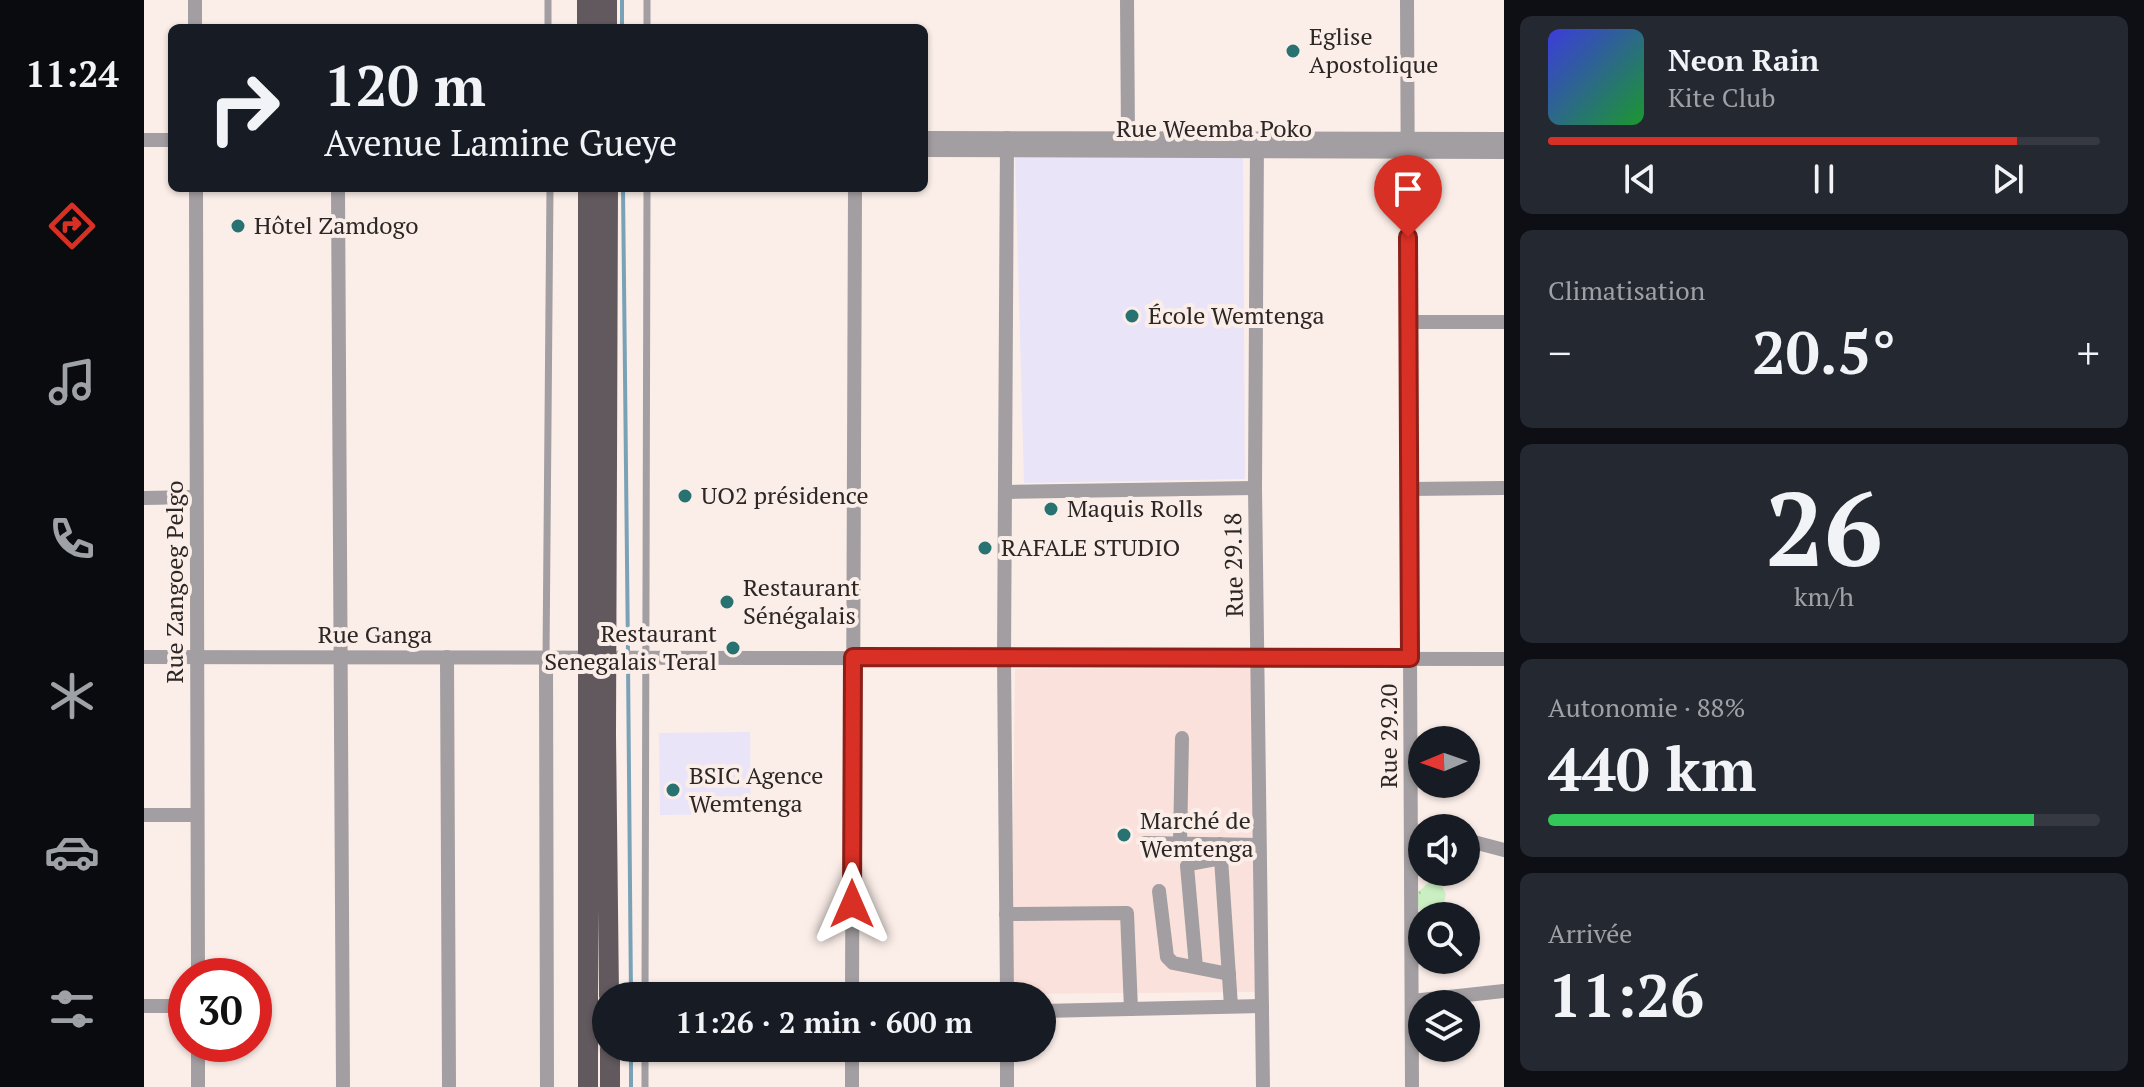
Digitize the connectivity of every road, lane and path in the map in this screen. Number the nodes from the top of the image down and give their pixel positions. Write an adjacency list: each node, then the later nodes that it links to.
1 (195, 0): 8 (street)
2 (548, 0): 9 (lane)
3 (587, 0): 10 (main road)
4 (607, 0): 11 (main road)
5 (647, 0): 12 (lane)
6 (1127, 0): 14 (street)
7 (1407, 0): 20 (street, Rue 29.20)
8 (195, 24)
9 (548, 24)
10 (587, 24)
11 (607, 24)
12 (647, 24)
13 (928, 138): 18 (street, Rue Weemba Poko)
14 (1128, 138): 18 (street, Rue Weemba Poko); 19 (street, Rue Weemba Poko)
15 (1504, 139): 20 (street, Rue Weemba Poko)
16 (144, 140): 17 (street)
17 (168, 140)
18 (1008, 144): 19 (street, Rue Weemba Poko); 21 (street, Rue Weemba Poko); 35 (street)
19 (1257, 145): 20 (street, Rue Weemba Poko); 32 (street, Rue 29.18)
20 (1407, 145): 22 (street, Rue Weemba Poko); 30 (street, Rue 29.20)
21 (928, 150)
22 (1504, 152)
23 (196, 192): 36 (street, Rue Zangoeg Pelgo)
24 (338, 192): 40 (street)
25 (550, 192): 42 (lane)
26 (588, 192): 43 (main road)
27 (608, 192): 43 (main road)
28 (647, 192): 44 (lane)
29 (855, 192): 45 (street)
30 (1408, 322): 31 (street); 34 (street, Rue 29.20)
31 (1504, 322)
32 (1255, 488): 35 (street); 47 (street, Rue 29.18)
33 (1504, 488): 34 (street)
34 (1409, 489): 48 (street, Rue 29.20)
35 (1007, 492): 46 (street)
36 (196, 497): 37 (street); 39 (street, Rue Zangoeg Pelgo)
37 (144, 498)
38 (144, 657): 39 (street, Rue Ganga)
39 (197, 657): 40 (street, Rue Ganga); 53 (street, Rue Zangoeg Pelgo)
40 (339, 657): 41 (street, Rue Ganga); 86 (street)
41 (447, 657): 42 (street, Rue Ganga); 87 (street)
42 (546, 657): 43 (street, Rue Ganga); 88 (street)
43 (596, 657): 44 (street, Rue Ganga); 66 (main road); 89 (main road)
44 (646, 657): 45 (street, Rue Ganga); 67 (lane)
45 (853, 657): 46 (street, Rue Ganga); 68 (street)
46 (1004, 658): 47 (street, Rue Ganga); 62 (street)
47 (1257, 658): 48 (street, Rue Ganga); 57 (street, Rue 29.18)
48 (1410, 658): 49 (street, Rue Ganga); 51 (street, Rue 29.20)
49 (1504, 659)
50 (1182, 738): 55 (street)
51 (1417, 814)
52 (144, 815): 53 (street)
53 (197, 815): 63 (street, Rue Zangoeg Pelgo)
54 (1145, 843): 55 (street)
55 (1180, 844): 59 (street)
56 (1480, 844): 58 (street)
57 (1259, 845): 59 (street); 76 (street, Rue 29.18)
58 (1504, 850)
59 (1221, 851): 64 (street); 65 (street)
60 (1416, 886): 70 (street, Rue 29.20)
61 (1159, 891): 64 (street)
62 (1006, 914): 69 (street); 77 (street)
63 (198, 958)
64 (1196, 967): 65 (street)
65 (1229, 974): 75 (street)
66 (608, 982)
67 (645, 982)
68 (852, 982)
69 (1007, 982)
70 (1412, 990)
71 (1504, 991): 72 (street)
72 (1480, 994)
73 (144, 1006): 74 (street)
74 (168, 1006)
75 (1231, 1006): 76 (street); 77 (street)
76 (1262, 1006): 94 (street, Rue 29.18)
77 (1131, 1009): 78 (street)
78 (1056, 1011)
79 (198, 1062): 85 (street)
80 (610, 1062): 90 (main road)
81 (645, 1062): 91 (lane)
82 (852, 1062): 92 (street)
83 (1007, 1062): 93 (street)
84 (1412, 1062): 95 (street, Rue 29.20)
85 (198, 1087)
86 (343, 1087)
87 (449, 1087)
88 (547, 1087)
89 (588, 1087)
90 (610, 1087)
91 (645, 1087)
92 (852, 1087)
93 (1007, 1087)
94 (1263, 1087)
95 (1412, 1087)

